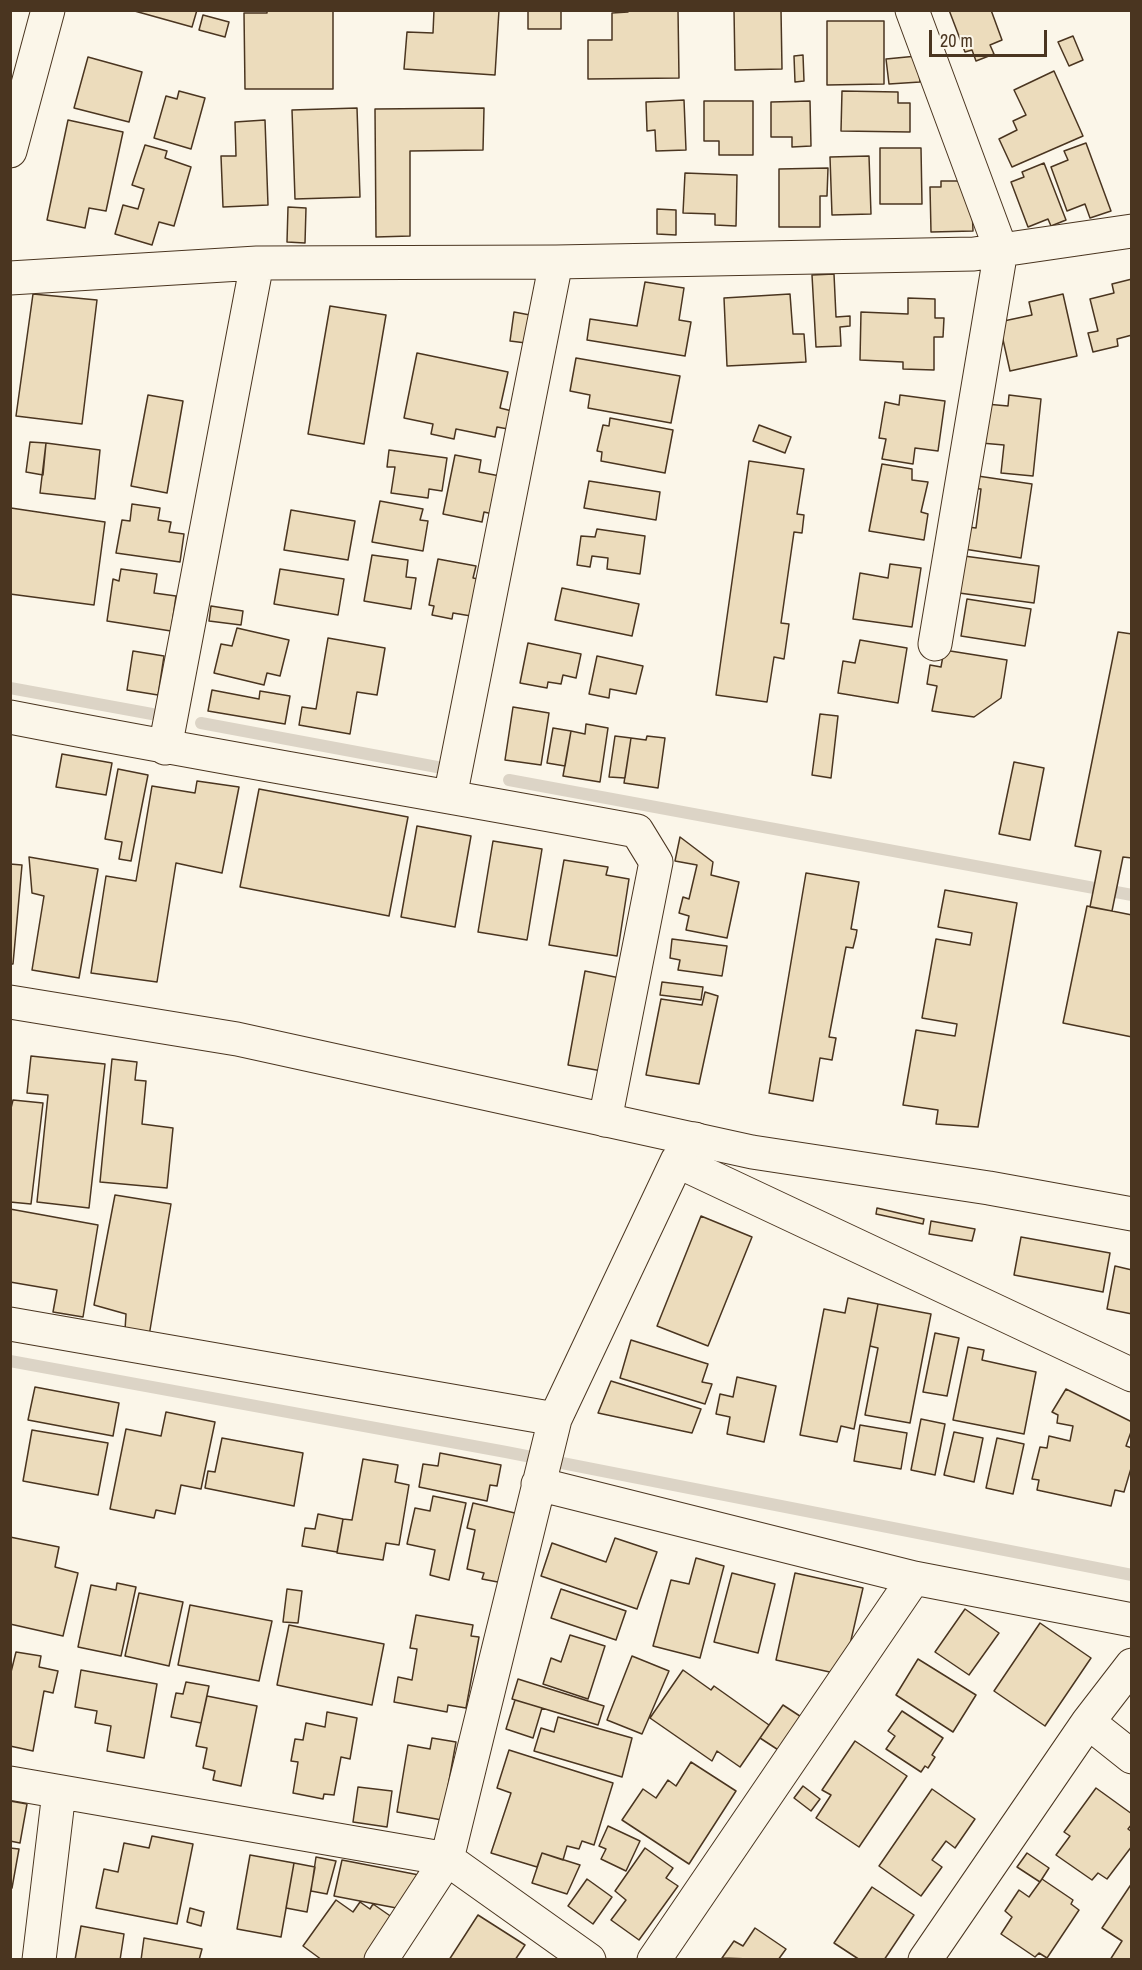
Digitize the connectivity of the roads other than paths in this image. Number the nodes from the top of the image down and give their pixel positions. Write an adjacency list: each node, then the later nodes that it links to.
1 (48, 10): 3 (street)
2 (912, 10): 5 (street)
3 (10, 150)
4 (1131, 231): 5 (street)
5 (1001, 250): 6 (street); 9 (street)
6 (556, 261): 7 (street); 12 (street)
7 (257, 263): 8 (street); 11 (street)
8 (10, 278)
9 (934, 644)
10 (10, 717): 11 (street)
11 (165, 748): 12 (street)
12 (450, 797): 14 (street)
13 (10, 1002): 14 (street)
14 (605, 1120): 15 (street)
15 (686, 1150): 16 (street); 18 (street); 19 (street)
16 (1131, 1214)
17 (10, 1324): 19 (street)
18 (1131, 1375)
19 (555, 1419): 20 (street)
20 (538, 1484): 21 (street); 28 (street)
21 (914, 1578): 22 (street); 32 (street)
22 (1131, 1620)
23 (1131, 1665): 24 (street)
24 (1088, 1722): 25 (street); 33 (street)
25 (1131, 1757)
26 (10, 1783): 27 (street)
27 (59, 1792): 28 (street); 29 (street)
28 (447, 1859): 30 (street); 31 (street)
29 (39, 1959)
30 (381, 1959)
31 (589, 1959)
32 (654, 1959)
33 (925, 1959)

